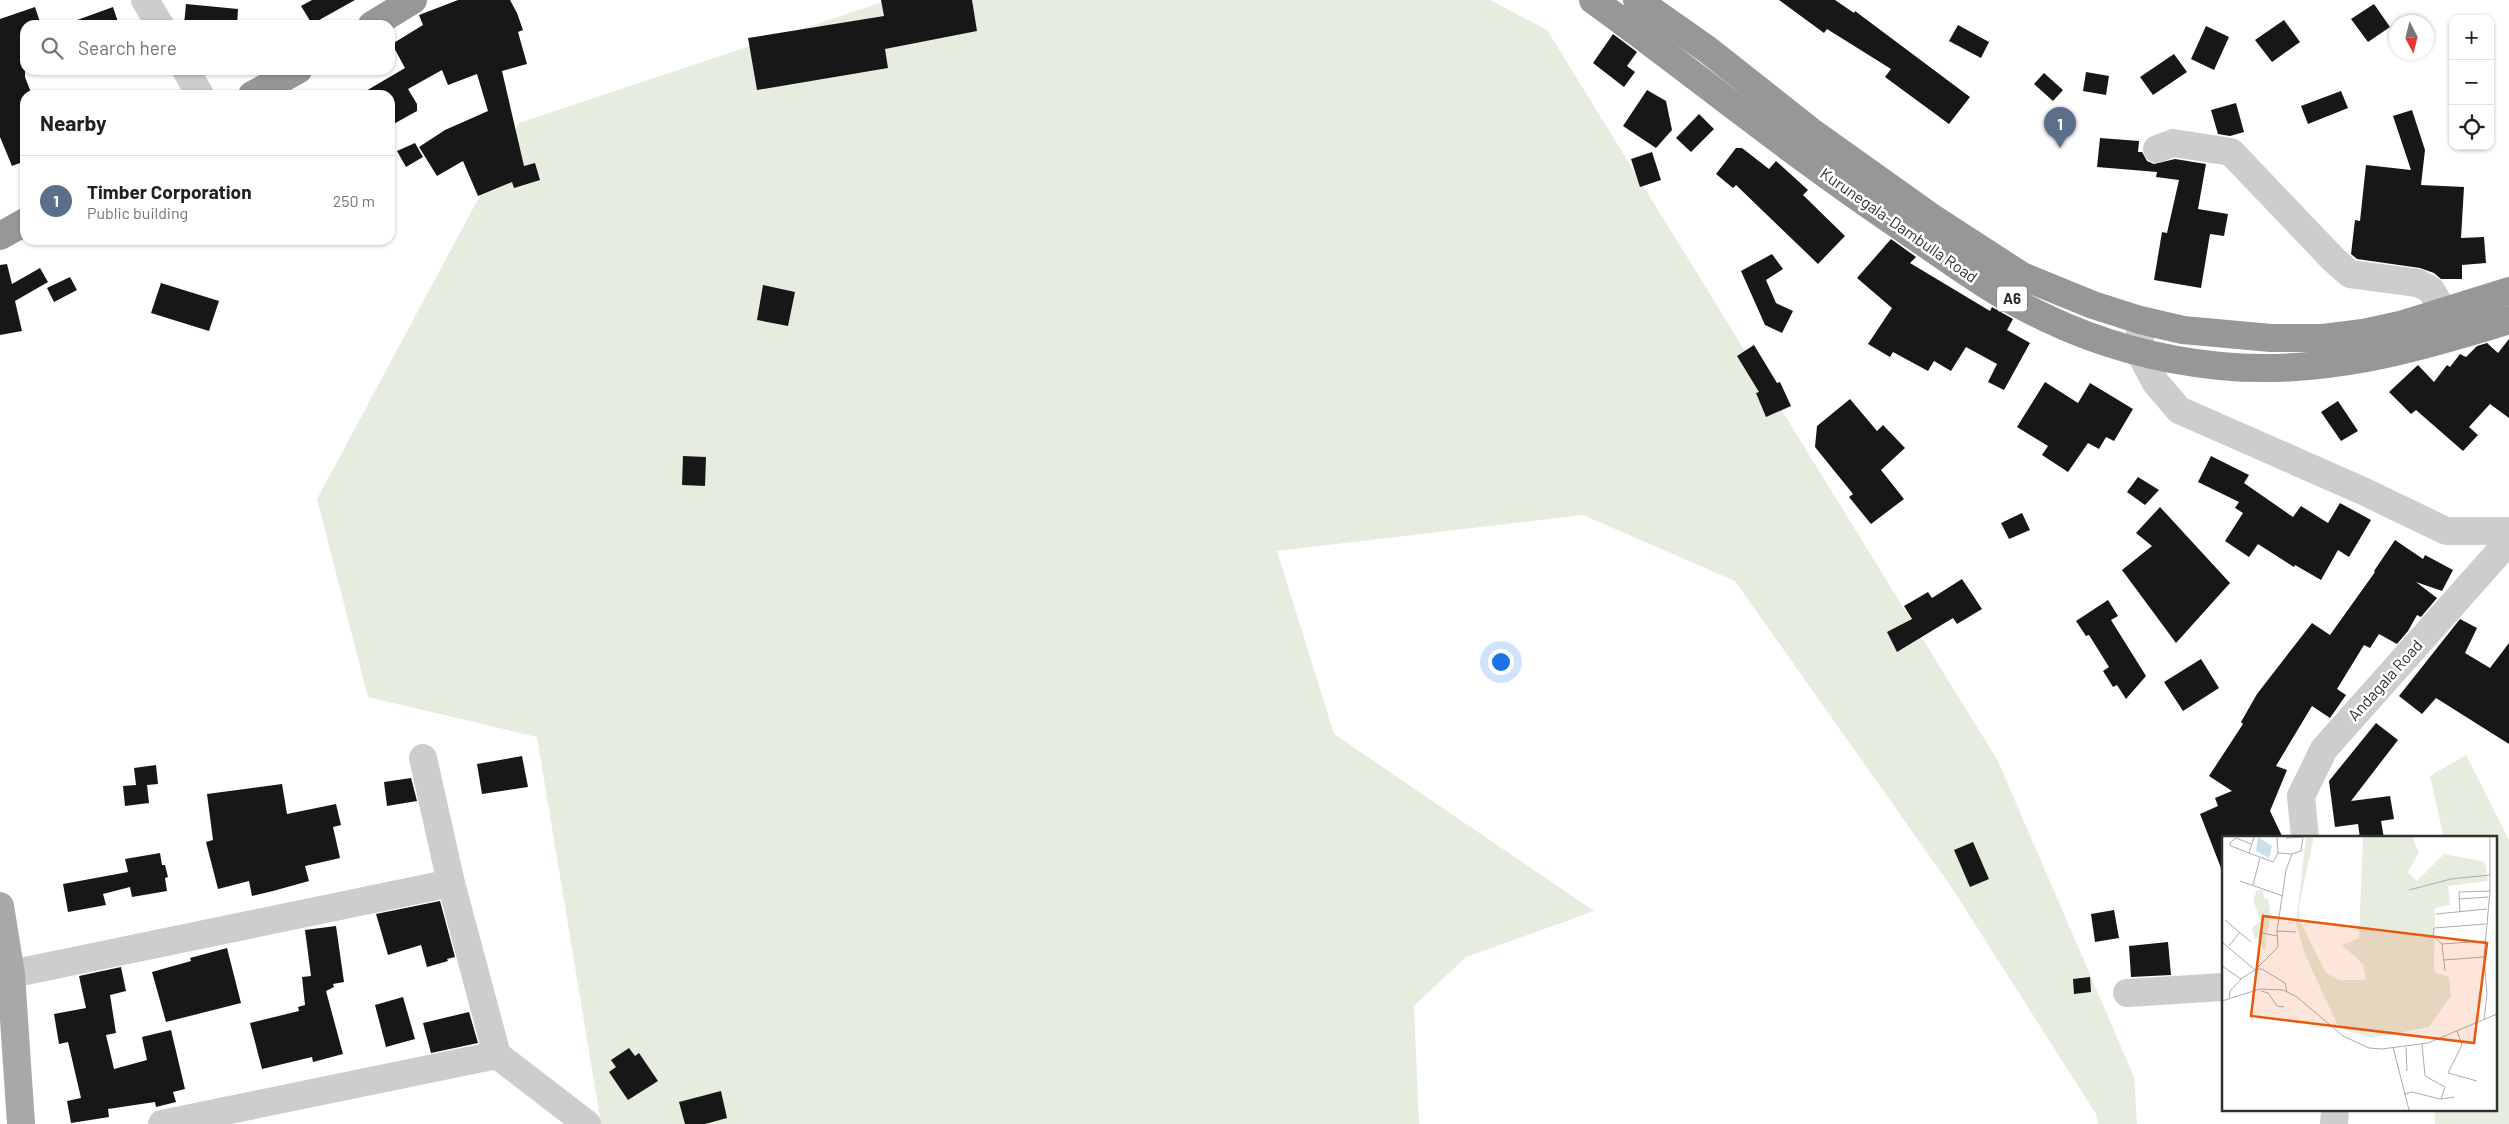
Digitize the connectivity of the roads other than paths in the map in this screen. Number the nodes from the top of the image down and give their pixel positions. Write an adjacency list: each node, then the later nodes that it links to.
1 (413, 0): 4 (highway)
2 (1593, 0): 16 (highway, Kurunegala-Dambulla Road / A6)
3 (1638, 0): 14 (highway, Kurunegala-Dambulla Road / A6)
4 (380, 20)
5 (189, 75): 7 (street)
6 (289, 75): 8 (highway)
7 (197, 90)
8 (261, 90)
9 (2157, 149): 13 (street)
10 (20, 225): 11 (highway)
11 (0, 236)
12 (2509, 291): 13 (highway, Kurunegala-Dambulla Road / A6)
13 (2444, 312): 14 (highway, Kurunegala-Dambulla Road / A6)
14 (2140, 320): 16 (street)
15 (2509, 320): 16 (highway, Kurunegala-Dambulla Road / A6)
16 (2140, 353): 17 (street)
17 (2509, 531)
18 (2509, 541): 20 (street, Andagala Road)
19 (422, 758): 21 (street)
20 (2305, 836)
21 (451, 883): 23 (street); 26 (street)
22 (0, 906): 23 (main road)
23 (11, 974): 27 (main road)
24 (2222, 987): 25 (street)
25 (2127, 993)
26 (497, 1055): 28 (street); 29 (street)
27 (21, 1124)
28 (162, 1124)
29 (588, 1124)

